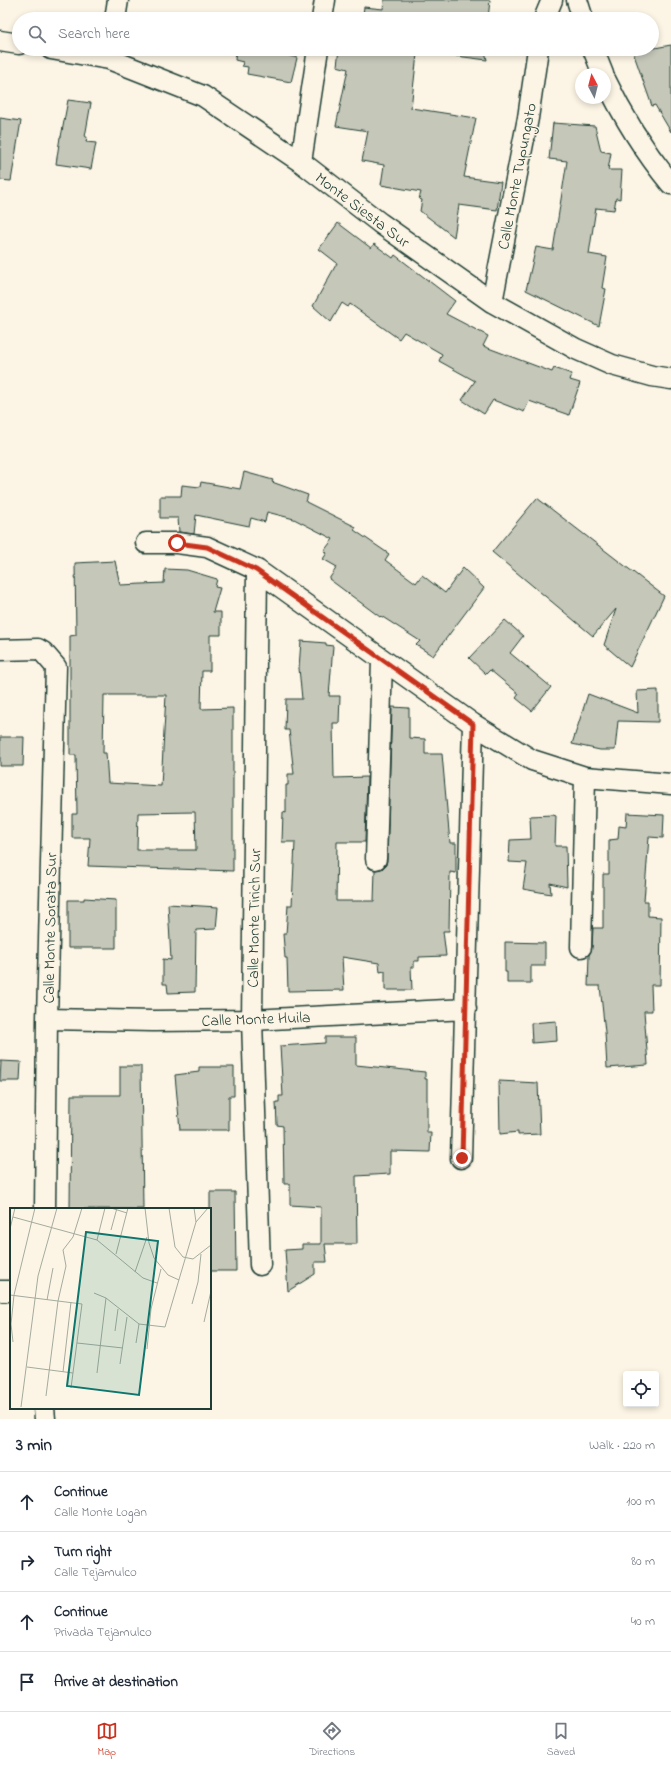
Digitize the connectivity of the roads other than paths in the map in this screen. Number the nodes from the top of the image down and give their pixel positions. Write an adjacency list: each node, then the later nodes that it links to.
1 (118, 0): 5 (street)
2 (325, 0): 6 (street)
3 (552, 0): 7 (street)
4 (578, 0): 8 (street)
5 (116, 12)
6 (323, 12)
7 (547, 12)
8 (581, 12)
9 (0, 41): 10 (street)
10 (12, 43)
11 (114, 56): 17 (street, Monte Siesta Sur)
12 (317, 56): 17 (street)
13 (537, 56): 19 (street, Calle Monte Tupungato)
14 (596, 56): 15 (street)
15 (601, 68)
16 (611, 91): 18 (street)
17 (301, 162): 19 (street, Monte Siesta Sur)
18 (671, 184)
19 (492, 302): 20 (street, Monte Siesta Sur)
20 (671, 379)
21 (146, 543): 22 (street)
22 (256, 570): 24 (street); 32 (street, Calle Monte Tirich Sur)
23 (0, 650): 31 (street, Calle Monte Sorata Sur)
24 (382, 660): 25 (street); 28 (street)
25 (473, 724): 26 (street); 30 (street)
26 (585, 777): 27 (street); 29 (street)
27 (671, 784)
28 (376, 859)
29 (581, 947)
30 (466, 1009): 32 (street, Calle Monte Huila); 33 (street)
31 (47, 1019): 32 (street, Calle Monte Huila); 34 (street, Calle Monte Sorata Sur)
32 (252, 1020): 35 (street, Calle Monte Tirich Sur)
33 (462, 1158)
34 (45, 1208)
35 (260, 1265)

